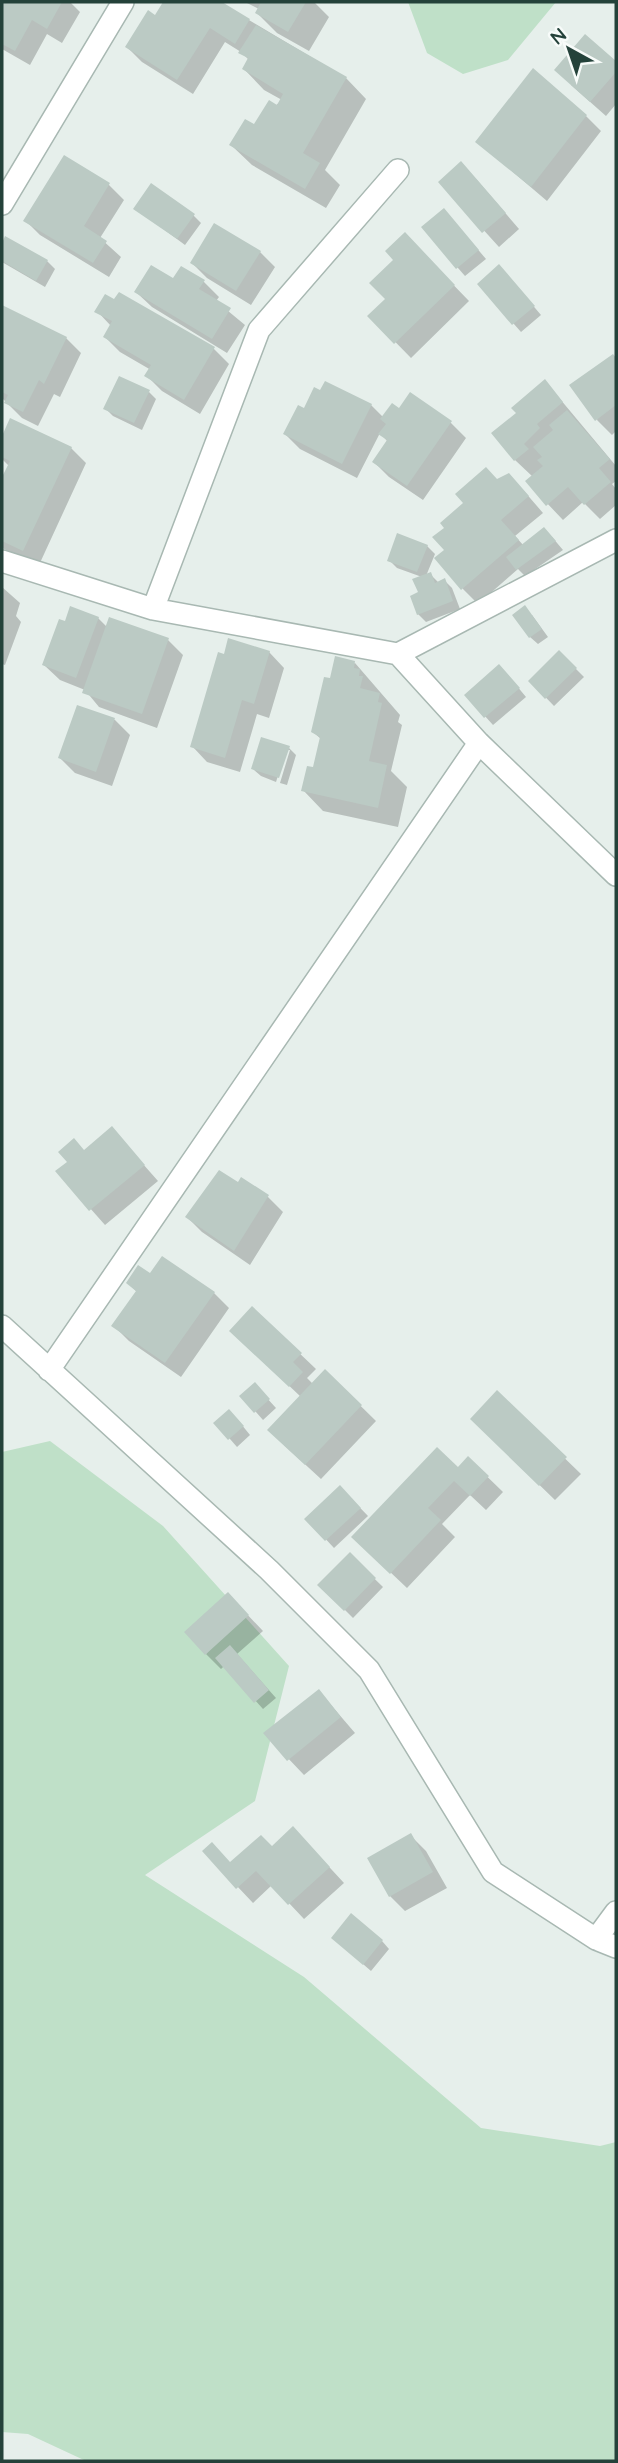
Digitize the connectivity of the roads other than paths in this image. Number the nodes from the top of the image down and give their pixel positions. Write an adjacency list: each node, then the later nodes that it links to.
1 (122, 2): 3 (street)
2 (398, 170): 6 (street)
3 (2, 204)
4 (616, 540): 7 (street)
5 (2, 561): 6 (street)
6 (153, 609): 7 (street)
7 (398, 654): 8 (street)
8 (480, 743): 9 (street); 11 (street)
9 (616, 875)
10 (2, 1326): 11 (street)
11 (49, 1370): 13 (street)
12 (616, 1912): 13 (street)
13 (606, 1943)

